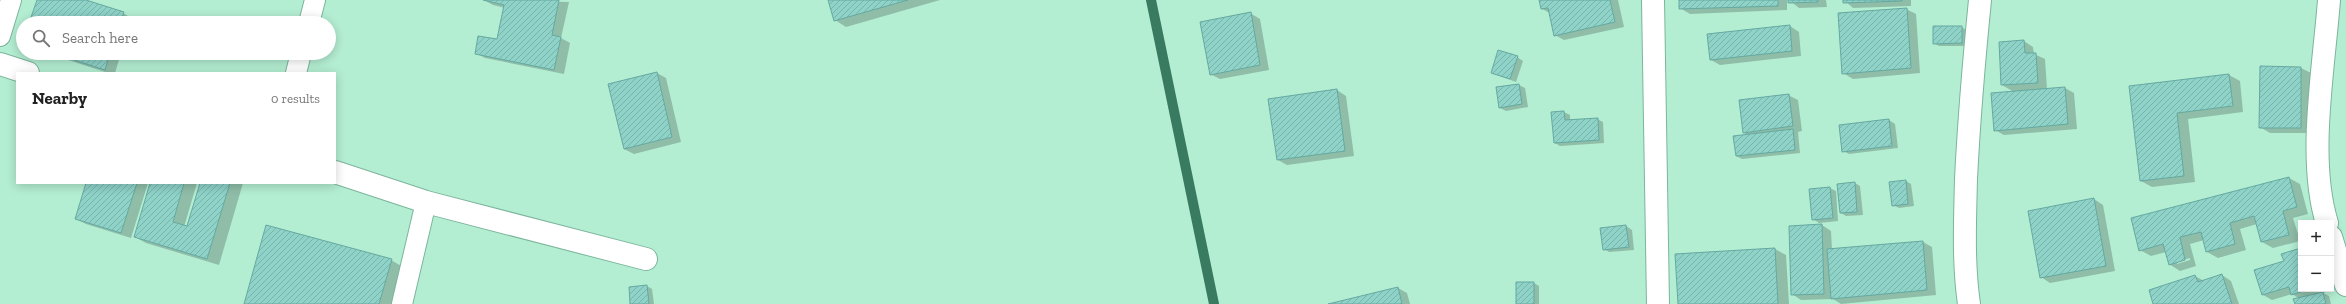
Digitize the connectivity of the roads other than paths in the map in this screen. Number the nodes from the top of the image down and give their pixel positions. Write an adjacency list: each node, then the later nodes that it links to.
1 (11, 0): 7 (lane)
2 (315, 0): 6 (lane)
3 (1653, 0): 19 (street)
4 (1980, 0): 20 (street)
5 (2329, 0): 14 (street)
6 (311, 16)
7 (0, 36)
8 (299, 60): 11 (lane)
9 (0, 64): 10 (street)
10 (25, 72)
11 (296, 72)
12 (336, 172): 13 (street)
13 (426, 202): 16 (street); 18 (lane)
14 (2326, 220)
15 (2334, 247): 17 (street)
16 (646, 259)
17 (2346, 285)
18 (402, 304)
19 (1658, 304)
20 (1970, 304)

